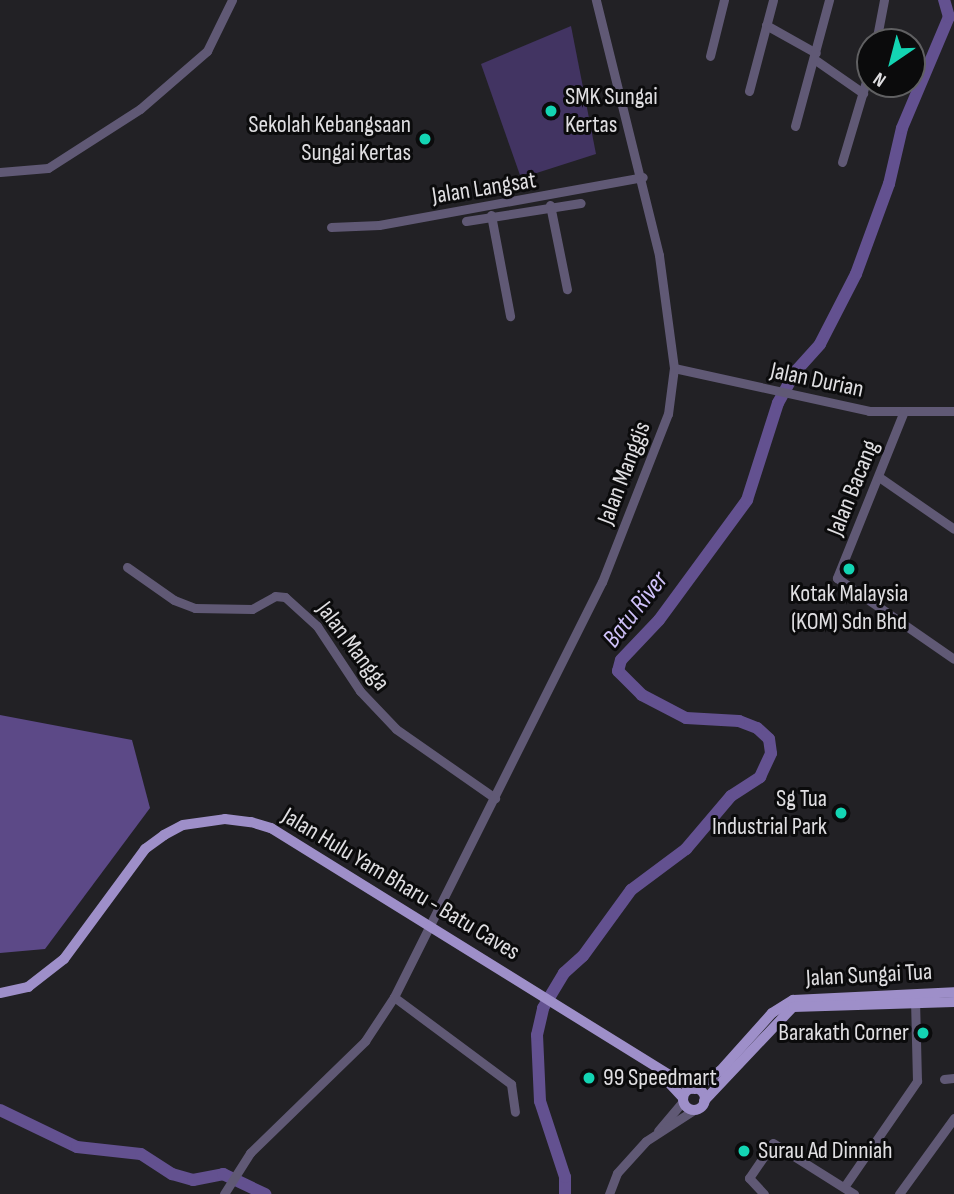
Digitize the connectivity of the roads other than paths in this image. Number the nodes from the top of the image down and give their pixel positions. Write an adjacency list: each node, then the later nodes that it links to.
1 (232, 0): 16 (street)
2 (596, 0): 17 (street, Jalan Manggis)
3 (724, 0): 9 (street)
4 (773, 0): 7 (street)
5 (829, 0): 10 (street)
6 (884, 0): 8 (street)
7 (766, 25): 10 (street); 12 (street)
8 (879, 28)
9 (710, 55)
10 (815, 56): 11 (street); 14 (street)
11 (856, 88)
12 (749, 90)
13 (861, 98): 15 (street)
14 (795, 126)
15 (842, 162)
16 (0, 172)
17 (643, 177): 18 (street, Jalan Langsat); 27 (street, Jalan Manggis)
18 (548, 197): 20 (street, Jalan Langsat); 21 (street)
19 (581, 204): 21 (street)
20 (489, 206): 22 (street); 24 (street, Jalan Langsat)
21 (551, 209): 22 (street); 25 (street)
22 (492, 218): 23 (street); 26 (street)
23 (466, 221)
24 (331, 227)
25 (567, 289)
26 (509, 316)
27 (674, 368): 28 (street, Jalan Durian); 34 (street, Jalan Manggis)
28 (904, 411): 29 (street, Jalan Durian); 30 (street, Jalan Bacang)
29 (954, 411)
30 (879, 477): 31 (street); 33 (street, Jalan Bacang)
31 (954, 529)
32 (127, 567): 34 (street, Jalan Mangga)
33 (954, 659)
34 (495, 798): 35 (street, Jalan Manggis)
35 (431, 926): 37 (main road, Jalan Hulu Yam Bharu - Batu Caves); 38 (street, Jalan Manggis); 41 (main road, Jalan Hulu Yam Bharu - Batu Caves)
36 (954, 992): 39 (main road, Jalan Sungai Tua)
37 (0, 993)
38 (394, 997): 46 (street); 50 (street, Jalan Manggis)
39 (911, 1000): 40 (main road, Jalan Sungai Tua); 42 (main road, Jalan Sungai Tua); 44 (main road, Jalan Sungai Tua); 49 (street)
40 (954, 1002)
41 (658, 1072): 42 (main road, Jalan Hulu Yam Bharu - Batu Caves); 43 (main road, Jalan Hulu Yam Bharu - Batu Caves)
42 (693, 1089): 43 (main road, Jalan Sungai Tua); 44 (main road)
43 (683, 1100): 45 (main road, Jalan Hulu Yam Bharu - Batu Caves); 48 (street)
44 (704, 1101): 45 (main road, Jalan Sungai Tua)
45 (694, 1110): 48 (street)
46 (515, 1112)
47 (954, 1118): 54 (street)
48 (655, 1135): 51 (street)
49 (844, 1187): 52 (street); 53 (street)
50 (224, 1194)
51 (610, 1194)
52 (764, 1194)
53 (854, 1194)
54 (899, 1194)

